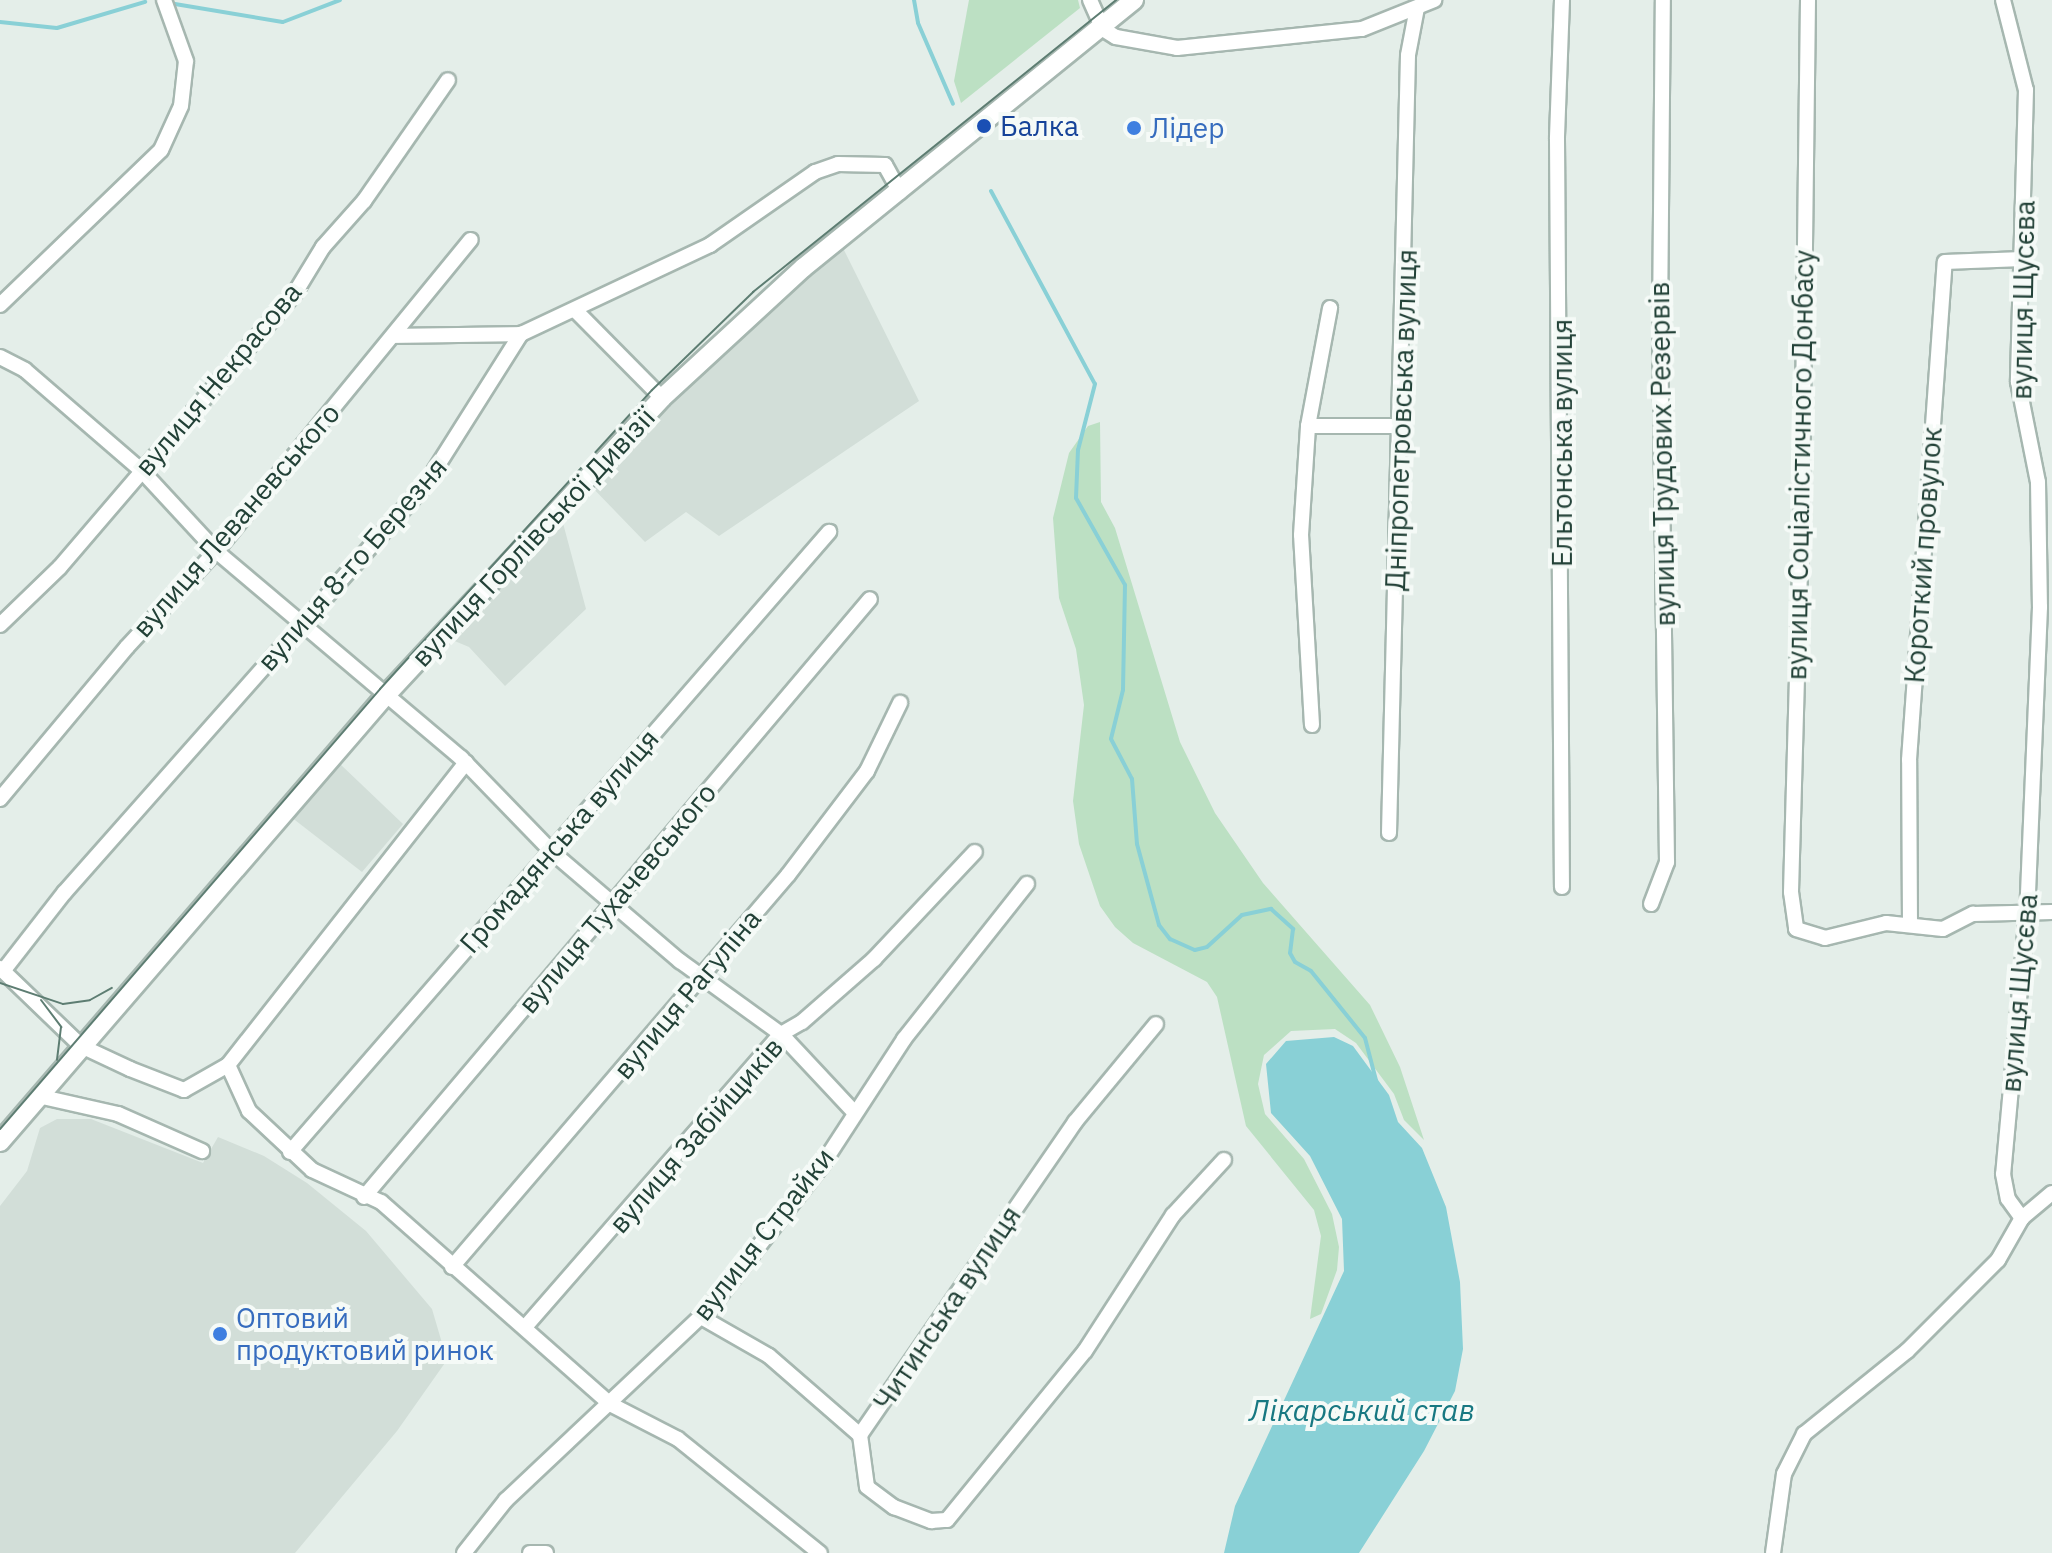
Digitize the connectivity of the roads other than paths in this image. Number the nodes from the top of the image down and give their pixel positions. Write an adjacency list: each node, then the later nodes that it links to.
1 (164, 0): 15 (street)
2 (1090, 0): 10 (street)
3 (1134, 0): 10 (main road, вулиця Горлівської Дивізії)
4 (1434, 0): 9 (street)
5 (1562, 0): 39 (street, Ельтонська вулиця)
6 (1663, 0): 41 (street, вулиця Трудових Резервів)
7 (1808, 0): 44 (street, вулиця Соціалістичного Донбасу)
8 (2003, 0): 14 (street, вулиця Щусєва)
9 (1417, 8): 10 (street); 23 (street, Дніпропетровська вулиця)
10 (1103, 29): 12 (main road, вулиця Горлівської Дивізії)
11 (448, 80): 24 (street, вулиця Некрасова)
12 (900, 192): 17 (street); 21 (main road, вулиця Горлівської Дивізії)
13 (471, 240): 19 (street, вулиця Леваневського)
14 (2022, 259): 42 (street, вулиця Щусєва); 44 (street, Короткий провулок)
15 (0, 305)
16 (1330, 308): 22 (street)
17 (575, 310): 18 (street); 21 (street)
18 (521, 334): 19 (street); 28 (street, вулиця 8-го Березня)
19 (396, 336): 26 (street, вулиця Леваневського)
20 (0, 357): 24 (street)
21 (662, 398): 30 (main road, вулиця Горлівської Дивізії)
22 (1308, 426): 23 (street); 32 (street)
23 (1401, 426): 35 (street, Дніпропетровська вулиця)
24 (141, 470): 26 (street); 29 (street, вулиця Некрасова)
25 (829, 532): 36 (street, Громадянська вулиця)
26 (216, 551): 28 (street); 34 (street, вулиця Леваневського)
27 (870, 599): 40 (street, вулиця Тухачевського)
28 (303, 622): 30 (street); 45 (street, вулиця 8-го Березня)
29 (0, 625)
30 (386, 695): 33 (street); 49 (main road, вулиця Горлівської Дивізії)
31 (900, 703): 46 (street, вулиця Рагуліна)
32 (1312, 725)
33 (466, 763): 36 (street); 50 (street)
34 (0, 799)
35 (1389, 833)
36 (551, 851): 40 (street); 55 (street, Громадянська вулиця)
37 (975, 852): 48 (street, вулиця Забійщиків)
38 (1027, 884): 52 (street, вулиця Страйки)
39 (1562, 887)
40 (614, 901): 46 (street); 58 (street, вулиця Тухачевського)
41 (1651, 904)
42 (2027, 912): 43 (street); 44 (street); 59 (street, вулиця Щусєва)
43 (2052, 912)
44 (1910, 925)
45 (2, 969): 49 (street)
46 (704, 977): 48 (street); 60 (street, вулиця Рагуліна)
47 (1156, 1024): 64 (street, Читинська вулиця)
48 (781, 1034): 52 (street); 62 (street, вулиця Забійщиків)
49 (81, 1046): 50 (street); 51 (main road, вулиця Горлівської Дивізії)
50 (228, 1065): 55 (street)
51 (38, 1096): 53 (main road, вулиця Горлівської Дивізії); 54 (street)
52 (855, 1113): 61 (street, вулиця Страйки)
53 (0, 1142)
54 (202, 1151)
55 (290, 1152): 58 (street)
56 (1224, 1160): 64 (street)
57 (2052, 1193): 59 (street)
58 (364, 1197): 60 (street)
59 (2022, 1218): 69 (street)
60 (452, 1267): 62 (street)
61 (701, 1317): 63 (street, вулиця Страйки); 64 (street, Читинська вулиця)
62 (526, 1326): 63 (street)
63 (610, 1404): 65 (street, вулиця Страйки); 68 (street)
64 (860, 1435)
65 (464, 1553)
66 (530, 1553): 67 (street)
67 (546, 1553)
68 (820, 1553)
69 (1773, 1553)

